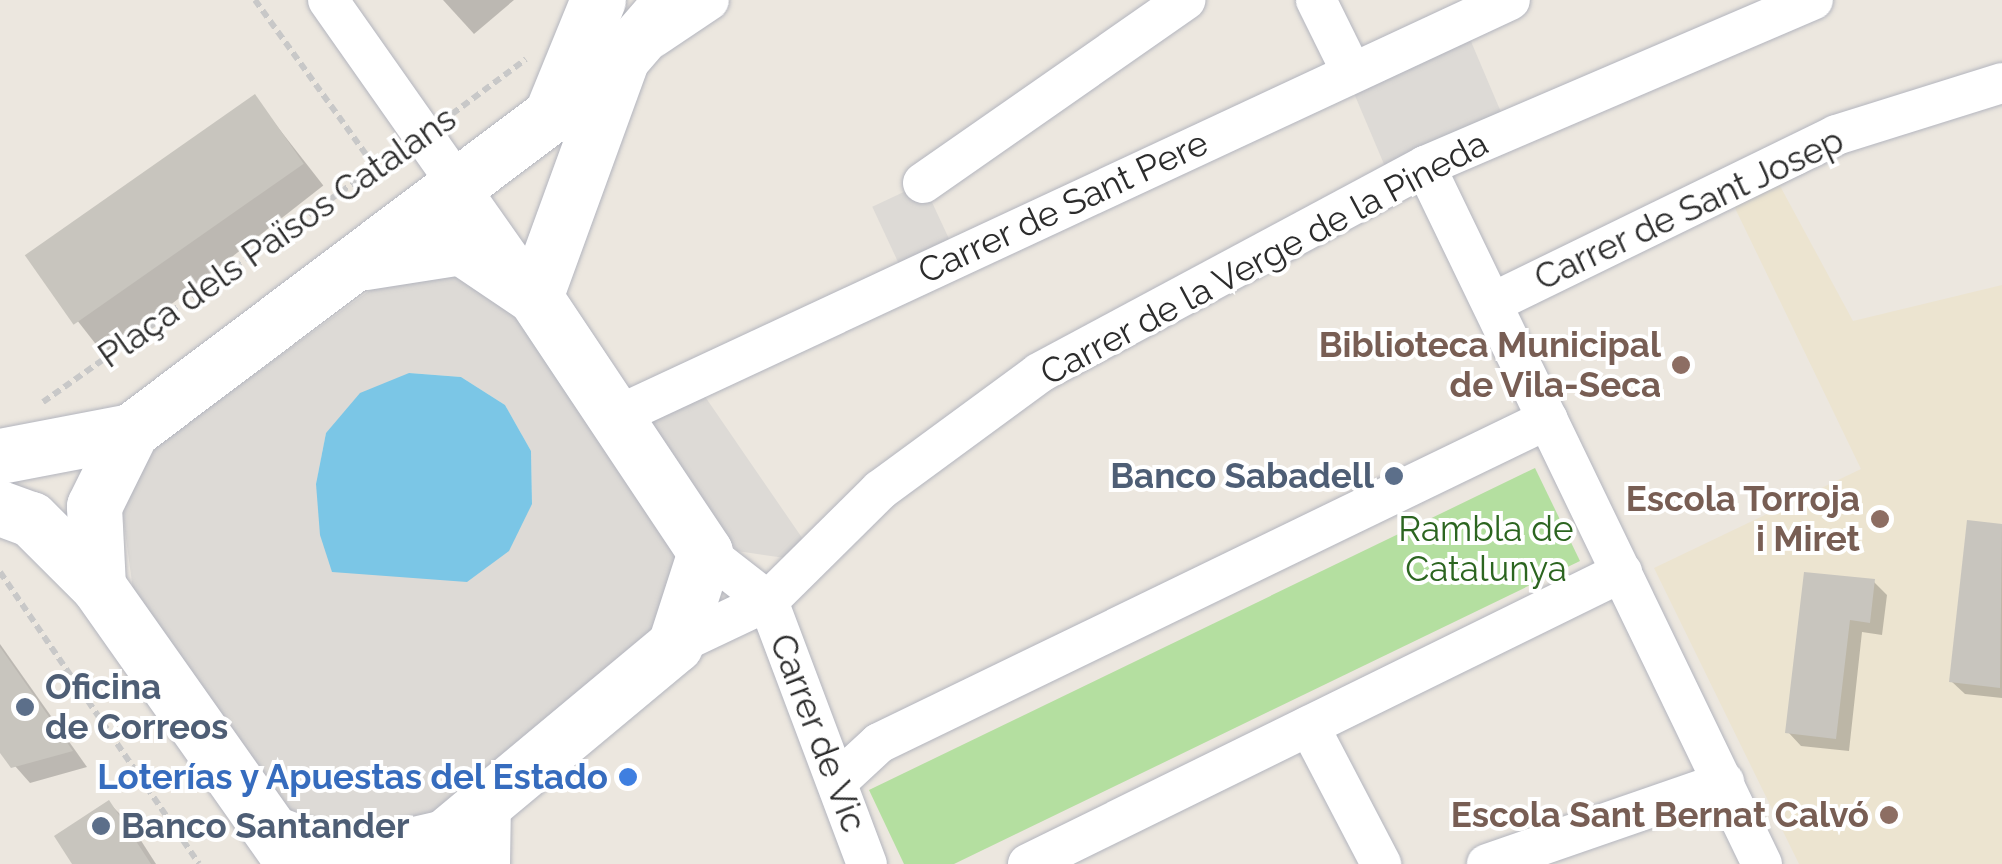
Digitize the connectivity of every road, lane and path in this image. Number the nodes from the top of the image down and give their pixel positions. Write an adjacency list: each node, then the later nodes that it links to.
1 (254, 0): 16 (path)
2 (328, 0): 14 (street, Plaça dels Països Catalans)
3 (598, 0): 17 (street)
4 (672, 0): 10 (street)
5 (709, 0): 10 (street)
6 (1184, 0): 18 (street)
7 (1316, 0): 12 (street)
8 (1510, 0): 12 (street, Carrer de Sant Pere)
9 (1814, 0): 15 (street, Carrer de la Verge de la Pineda)
10 (622, 58): 20 (street)
11 (525, 62): 14 (path, Plaça dels Països Catalans)
12 (1352, 73): 22 (street, Carrer de Sant Pere)
13 (2002, 83): 21 (street, Carrer de Sant Josep)
14 (426, 133): 16 (path, Plaça dels Països Catalans); 17 (street, Plaça dels Països Catalans)
15 (1424, 166): 21 (street); 31 (street, Carrer de la Verge de la Pineda)
16 (374, 168): 25 (path, Plaça dels Països Catalans)
17 (464, 183): 19 (street); 20 (street, Plaça dels Països Catalans)
18 (923, 183)
19 (365, 262): 20 (street, Plaça dels Països Catalans); 24 (street, Plaça dels Països Catalans)
20 (536, 296): 22 (street, Plaça dels Països Catalans)
21 (1492, 303): 23 (street)
22 (618, 416): 27 (street, Plaça dels Països Catalans)
23 (1548, 419): 29 (street); 35 (street)
24 (131, 431): 25 (street); 30 (street, Plaça dels Països Catalans)
25 (14, 434)
26 (0, 508): 30 (street)
27 (705, 552): 31 (street); 32 (street)
28 (0, 572): 42 (path)
29 (1622, 572): 34 (street); 37 (street)
30 (98, 586): 38 (street)
31 (768, 601): 32 (street); 33 (street, Carrer de Vic)
32 (675, 645): 39 (street)
33 (803, 690): 35 (street); 36 (street, Carrer de Vic)
34 (1308, 726): 41 (street); 44 (street)
35 (879, 744): 36 (street)
36 (839, 780): 43 (street, Carrer de Vic)
37 (1724, 782): 40 (street); 46 (street)
38 (282, 854): 39 (street)
39 (445, 855)
40 (1534, 856): 45 (street)
41 (1034, 863)
42 (199, 864)
43 (867, 864)
44 (1381, 864)
45 (1486, 864)
46 (1762, 864)

